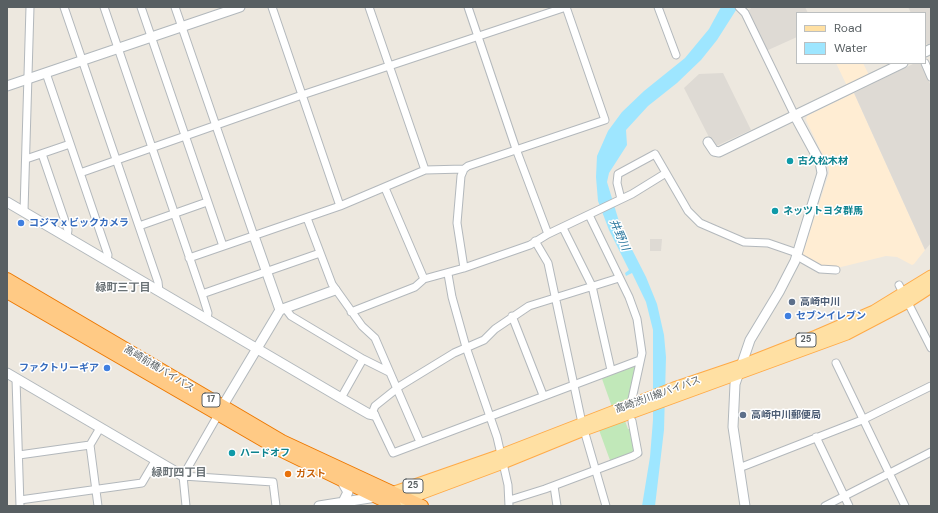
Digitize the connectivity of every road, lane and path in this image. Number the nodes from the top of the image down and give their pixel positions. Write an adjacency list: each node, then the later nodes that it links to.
1 (30, 7): 24 (street)
2 (64, 7): 18 (street)
3 (104, 7): 16 (street)
4 (141, 7): 14 (street)
5 (175, 7): 13 (street)
6 (240, 7): 13 (street)
7 (272, 7): 26 (street)
8 (369, 7): 21 (street)
9 (468, 7): 15 (street)
10 (566, 7): 15 (street); 33 (street)
11 (658, 7): 17 (street)
12 (740, 8): 27 (street)
13 (182, 27): 14 (street); 28 (street)
14 (151, 37): 16 (street); 29 (street)
15 (478, 37): 21 (street); 33 (street)
16 (118, 48): 18 (street); 32 (street)
17 (676, 55)
18 (82, 60): 22 (street); 36 (street)
19 (901, 64): 27 (street)
20 (925, 64): 23 (street)
21 (389, 67): 26 (street); 37 (street)
22 (46, 73): 24 (street); 31 (street)
23 (931, 77)
24 (28, 79): 25 (street); 35 (street)
25 (7, 86)
26 (302, 95): 28 (street); 45 (street)
27 (795, 116): 30 (street); 58 (street)
28 (216, 126): 29 (street); 53 (street)
29 (185, 137): 32 (street); 44 (street)
30 (708, 142)
31 (70, 144): 34 (street); 39 (street)
32 (151, 148): 36 (street); 48 (street)
33 (516, 149): 38 (street); 52 (street)
34 (42, 154): 35 (street); 54 (street)
35 (26, 159): 46 (street)
36 (117, 160): 39 (street); 50 (street)
37 (424, 170): 38 (street); 41 (street)
38 (464, 170): 61 (street)
39 (80, 173): 60 (street)
40 (666, 173): 42 (street); 42 (street); 58 (street)
41 (384, 188): 45 (street); 68 (street)
42 (619, 200): 47 (street)
43 (7, 202): 46 (street)
44 (207, 202): 48 (street); 56 (street)
45 (340, 206): 49 (street)
46 (24, 211): 54 (street)
47 (591, 213): 51 (street); 66 (street)
48 (174, 214): 50 (street); 59 (street)
49 (307, 218): 53 (street); 57 (street)
50 (139, 226): 72 (street)
51 (563, 228): 52 (street); 69 (street)
52 (548, 234): 55 (street)
53 (254, 236): 56 (street); 63 (street)
54 (67, 237): 60 (street)
55 (535, 241): 61 (street); 76 (street)
56 (223, 246): 59 (street)
57 (320, 253): 63 (street); 71 (street)
58 (797, 255): 62 (street); 88 (street)
59 (190, 258): 75 (street)
60 (107, 261): 72 (street)
61 (464, 268): 64 (street)
62 (836, 270)
63 (266, 272): 75 (street); 77 (street)
64 (448, 274): 68 (street); 81 (street)
65 (931, 276): 74 (main road, 高崎渋川線バイパス / 25)
66 (619, 278): 69 (street); 85 (street)
67 (7, 279): 98 (highway, 高崎前橋バイパス / 17)
68 (424, 279): 78 (street)
69 (592, 286): 76 (street); 87 (street)
70 (931, 287): 74 (main road, 高崎渋川線バイパス / 25)
71 (335, 290): 77 (street); 78 (street)
72 (159, 291): 80 (street)
73 (7, 292): 98 (highway, 高崎前橋バイパス / 17)
74 (904, 293): 82 (street); 88 (main road, 高崎渋川線バイパス / 25)
75 (202, 294): 80 (street)
76 (555, 297): 79 (street); 92 (street)
77 (283, 309): 83 (street); 84 (street)
78 (351, 312): 89 (street)
79 (512, 316): 81 (street); 95 (street)
80 (206, 319): 83 (street)
81 (466, 347): 94 (street); 100 (street)
82 (931, 348)
83 (257, 349): 96 (street); 98 (street)
84 (363, 359): 89 (street); 96 (street)
85 (640, 360): 87 (street); 97 (street)
86 (836, 363): 101 (street)
87 (611, 370): 92 (street)
88 (740, 370): 103 (main road, 高崎渋川線バイパス / 25); 112 (street)
89 (389, 372): 94 (street)
90 (7, 373): 91 (street)
91 (16, 378): 104 (street); 109 (street)
92 (574, 384): 95 (street); 103 (street)
93 (931, 386): 101 (street)
94 (397, 390): 99 (street); 106 (street)
95 (543, 395): 100 (street)
96 (341, 398): 99 (street)
97 (632, 399)
98 (220, 411): 115 (street); 116 (highway, 高崎前橋バイパス / 17); 122 (highway, 高崎前橋バイパス / 17)
99 (374, 415): 106 (street)
100 (491, 416): 106 (street); 110 (street)
101 (862, 420): 105 (street); 114 (street)
102 (632, 421): 113 (street)
103 (583, 427): 110 (main road, 高崎渋川線バイパス / 25); 113 (street)
104 (100, 428): 107 (street); 111 (street)
105 (816, 437): 112 (street); 120 (street)
106 (420, 442)
107 (90, 445): 109 (street); 118 (street)
108 (931, 452): 114 (street)
109 (19, 455): 125 (street)
110 (502, 459): 119 (main road, 高崎渋川線バイパス / 25); 122 (main road, 高崎渋川線バイパス / 25); 124 (street)
111 (155, 461): 115 (street); 118 (street)
112 (739, 468): 133 (street)
113 (596, 470): 117 (street); 132 (street)
114 (888, 473): 120 (street); 136 (street)
115 (183, 476): 127 (street); 128 (street)
116 (341, 480): 122 (highway, 高崎前橋バイパス / 17); 123 (street)
117 (554, 486): 124 (street); 131 (street)
118 (96, 488): 125 (street); 126 (street)
119 (423, 493): 121 (main road, 高崎渋川線バイパス / 25); 130 (main road)
120 (844, 496): 134 (street); 135 (street)
121 (406, 499): 122 (highway, 高崎前橋バイパス / 17); 130 (highway, 高崎前橋バイパス / 17)
122 (387, 501): 123 (street)
123 (343, 502): 129 (street)
124 (509, 502)
125 (20, 503)
126 (98, 506)
127 (186, 506)
128 (276, 506)
129 (319, 506)
130 (423, 506)
131 (557, 506)
132 (606, 506)
133 (744, 506)
134 (825, 506)
135 (849, 506)
136 (905, 506)

